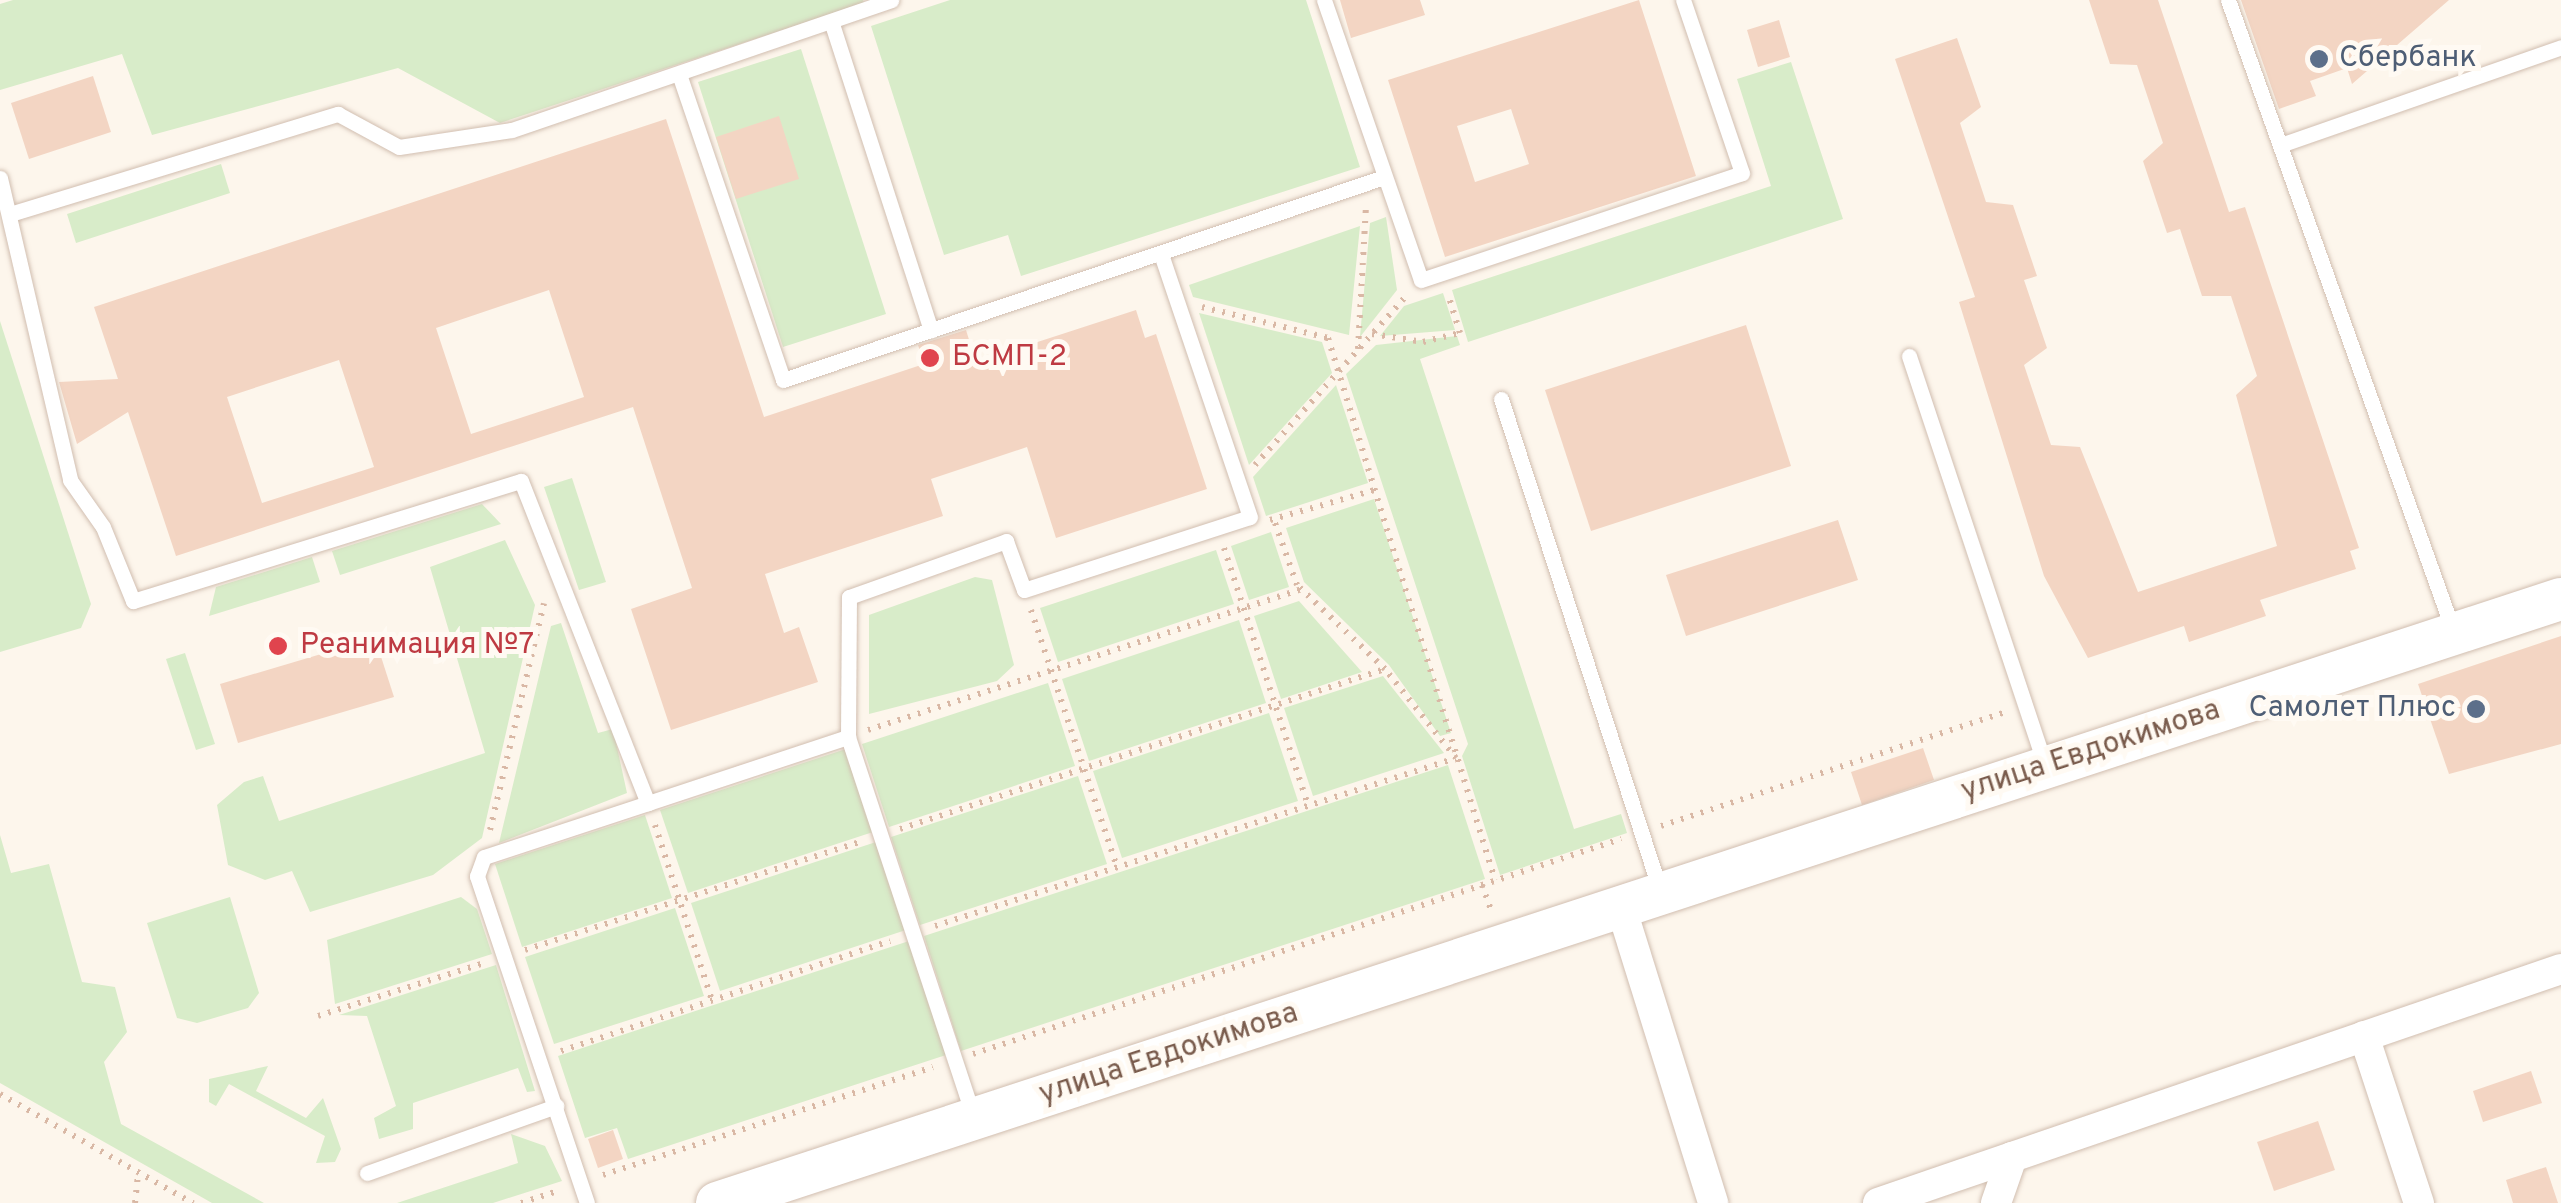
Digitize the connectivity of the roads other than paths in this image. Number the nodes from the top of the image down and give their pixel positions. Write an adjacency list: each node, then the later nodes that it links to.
1 (891, 0): 5 (lane)
2 (1324, 0): 10 (lane)
3 (1683, 0): 10 (lane)
4 (2228, 0): 8 (lane)
5 (832, 24): 7 (lane); 13 (lane)
6 (2561, 47): 8 (lane)
7 (679, 74): 11 (lane); 13 (lane)
8 (2286, 143): 17 (lane)
9 (0, 178): 11 (lane)
10 (1376, 179): 12 (lane)
11 (10, 214): 20 (lane)
12 (1161, 254): 13 (lane); 18 (lane)
13 (931, 330)
14 (1909, 356): 19 (lane)
15 (1500, 399): 21 (lane)
16 (2561, 600): 17 (main road, улица Евдокимова)
17 (2454, 633): 19 (main road, улица Евдокимова)
18 (848, 737): 20 (lane); 26 (lane)
19 (2046, 767): 21 (main road, улица Евдокимова)
20 (648, 803): 25 (lane)
21 (1662, 894): 22 (main road, улица Евдокимова)
22 (1621, 906): 26 (main road, улица Евдокимова); 31 (street)
23 (2561, 969): 24 (street)
24 (2364, 1036): 27 (street); 34 (street)
25 (556, 1106): 28 (lane); 29 (lane)
26 (974, 1119): 30 (main road, улица Евдокимова)
27 (2012, 1157): 32 (street); 33 (street)
28 (368, 1172)
29 (587, 1203)
30 (717, 1203)
31 (1713, 1203)
32 (1878, 1203)
33 (1996, 1203)
34 (2419, 1203)

